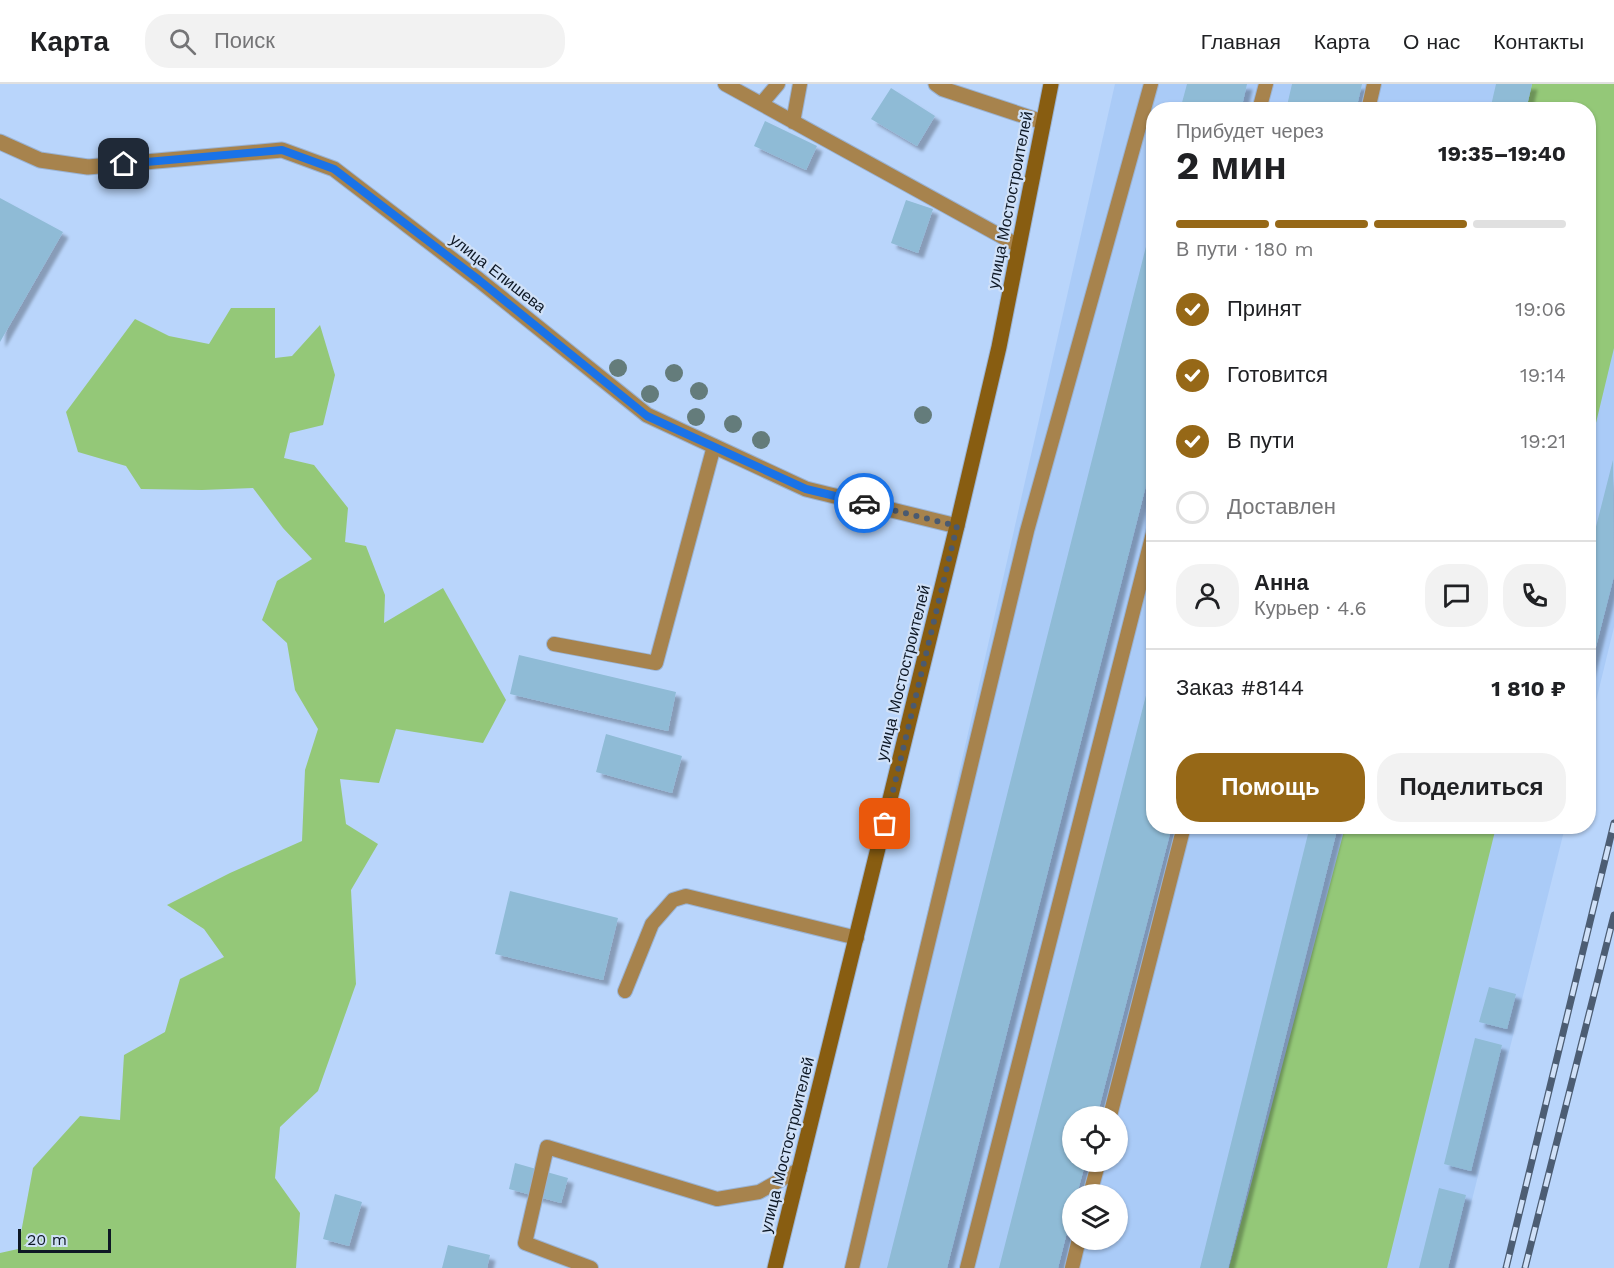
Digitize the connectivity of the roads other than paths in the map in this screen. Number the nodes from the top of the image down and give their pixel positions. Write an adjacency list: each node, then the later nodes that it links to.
1 (725, 84): 13 (lane)
2 (778, 84): 13 (lane)
3 (800, 84): 14 (lane)
4 (936, 84): 15 (street)
5 (1051, 84): 15 (main road, улица Мостостроителей)
6 (1151, 84): 9 (lane)
7 (1266, 84): 11 (lane)
8 (1374, 84): 12 (lane)
9 (1146, 102)
10 (1146, 102): 30 (lane)
11 (1261, 102)
12 (1370, 102)
13 (761, 104): 14 (lane)
14 (793, 122): 17 (lane)
15 (1043, 122): 17 (main road, улица Мостостроителей)
16 (0, 142): 18 (street, улица Епишева)
17 (1019, 246): 19 (main road, улица Мостостроителей)
18 (714, 446): 19 (street, улица Епишева); 21 (lane)
19 (957, 526): 23 (main road, улица Мостостроителей)
20 (1146, 561): 31 (lane)
21 (554, 644)
22 (1182, 834): 25 (lane)
23 (857, 938): 24 (lane); 26 (main road, улица Мостостроителей)
24 (625, 991)
25 (1113, 1106)
26 (800, 1169): 28 (lane); 29 (main road, улица Мостостроителей)
27 (1076, 1250): 32 (lane)
28 (591, 1268)
29 (775, 1268)
30 (852, 1268)
31 (967, 1268)
32 (1071, 1268)

